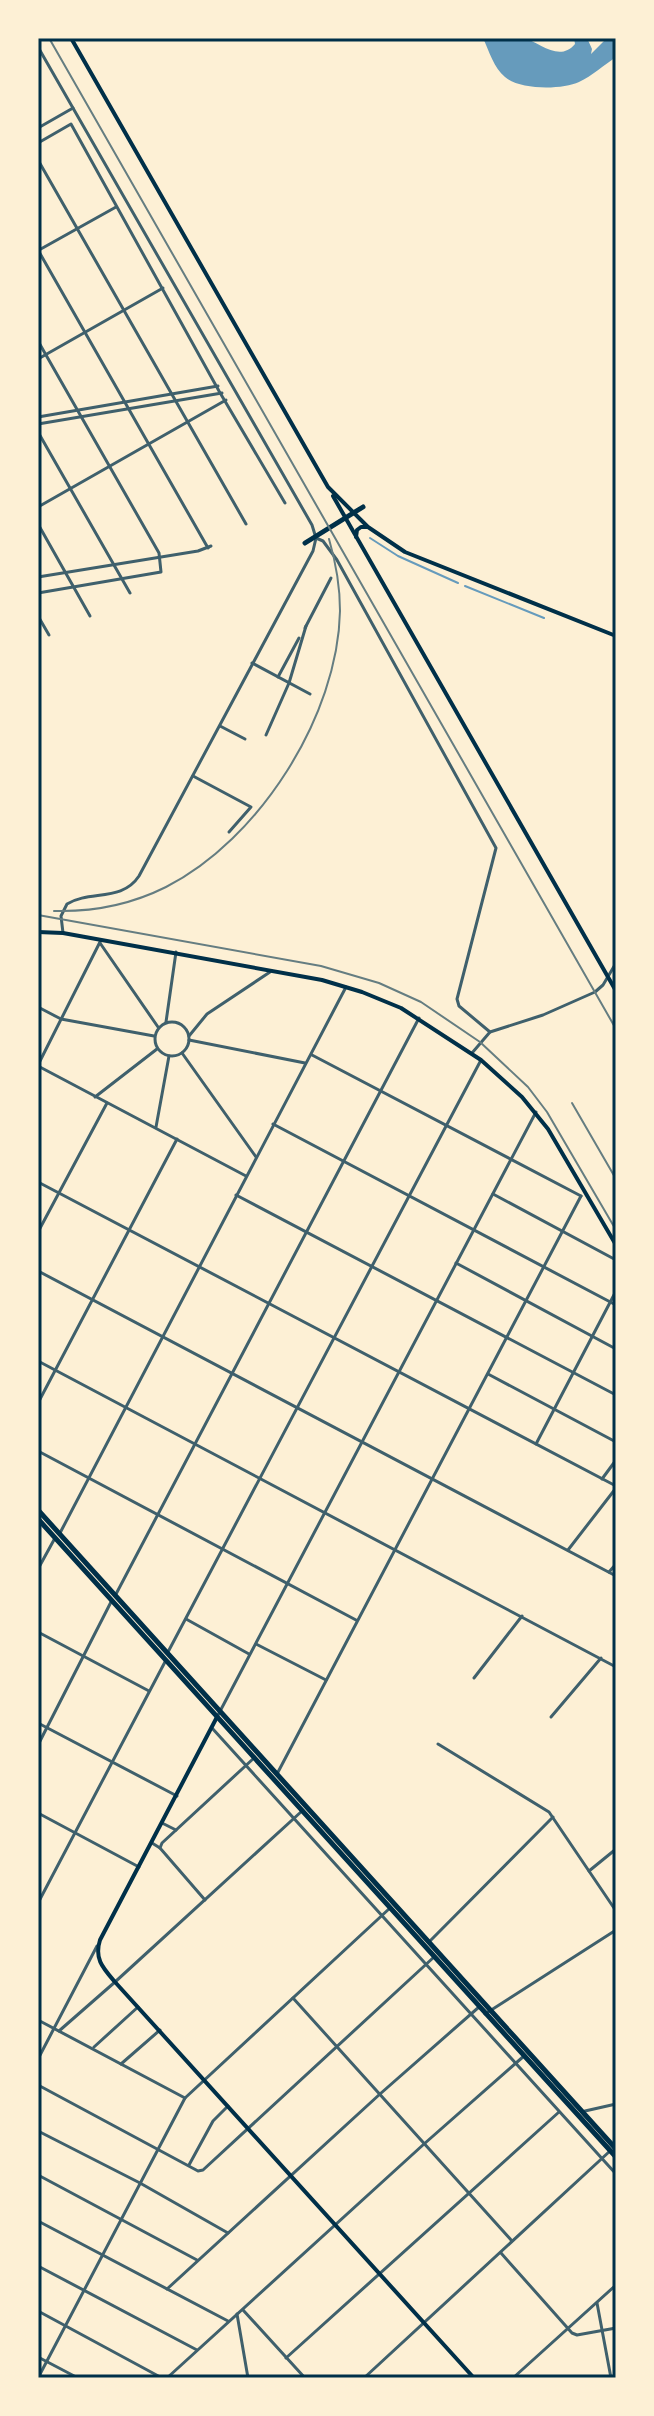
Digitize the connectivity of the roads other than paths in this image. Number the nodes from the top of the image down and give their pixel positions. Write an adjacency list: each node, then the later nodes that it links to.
1 (71, 38): 31 (main road)
2 (38, 47): 3 (street)
3 (73, 108): 4 (street); 39 (street)
4 (38, 128)
5 (38, 143): 7 (street)
6 (38, 160): 8 (street)
7 (116, 207): 8 (street); 10 (street)
8 (77, 229): 9 (street); 11 (street)
9 (38, 250): 12 (street)
10 (163, 288): 11 (street); 16 (street)
11 (124, 310): 12 (street); 18 (street)
12 (85, 332): 14 (street); 21 (street)
13 (38, 341): 14 (street)
14 (46, 355): 15 (street); 23 (street)
15 (38, 359)
16 (218, 386): 17 (street); 18 (street)
17 (222, 393): 19 (street); 20 (street)
18 (172, 394): 20 (street); 21 (street)
19 (226, 400): 26 (street); 33 (street)
20 (176, 401): 22 (street); 26 (street)
21 (125, 402): 22 (street); 23 (street)
22 (129, 409): 25 (street); 29 (street)
23 (77, 410): 24 (street); 25 (street)
24 (38, 417)
25 (81, 417): 27 (street); 30 (street)
26 (188, 422): 29 (street); 37 (street)
27 (38, 424)
28 (38, 432): 32 (street)
29 (149, 444): 30 (street); 42 (street)
30 (110, 466): 32 (street); 42 (street)
31 (328, 487): 38 (main road); 40 (main road)
32 (70, 489): 34 (street); 43 (street)
33 (285, 503)
34 (38, 507)
35 (363, 507): 41 (main road)
36 (38, 524): 44 (street)
37 (246, 524)
38 (368, 527): 40 (main road); 55 (main road)
39 (316, 538): 56 (street); 79 (street)
40 (356, 540): 71 (main road)
41 (305, 543)
42 (160, 557): 43 (street); 47 (street)
43 (114, 565): 44 (street); 47 (street)
44 (66, 573): 45 (street); 48 (street)
45 (38, 577)
46 (331, 578): 53 (street)
47 (122, 579): 48 (street); 50 (street)
48 (73, 587): 49 (street); 52 (street)
49 (38, 593)
50 (130, 593)
51 (38, 616): 54 (street)
52 (90, 616)
53 (306, 626): 57 (street); 58 (street)
54 (49, 635)
55 (616, 636)
56 (252, 663): 57 (street); 60 (street)
57 (278, 677): 58 (street)
58 (289, 683): 59 (street); 61 (street)
59 (310, 694)
60 (220, 726): 62 (street); 63 (street)
61 (266, 735)
62 (245, 739)
63 (193, 776): 64 (street); 66 (street)
64 (229, 832)
65 (38, 932): 66 (main road)
66 (63, 933): 67 (main road)
67 (100, 941): 68 (main road); 76 (street); 78 (street)
68 (176, 952): 70 (main road); 77 (street)
69 (616, 963): 71 (street)
70 (273, 970): 72 (main road); 81 (street)
71 (608, 977): 73 (main road); 79 (street)
72 (346, 987): 75 (main road); 85 (street)
73 (616, 991)
74 (38, 1007): 76 (street)
75 (419, 1018): 84 (main road); 90 (street)
76 (61, 1019): 80 (street); 89 (street)
77 (166, 1022): 78 (street); 81 (street)
78 (158, 1027): 80 (street)
79 (490, 1032): 84 (street)
80 (154, 1036): 82 (street)
81 (189, 1038): 83 (street); 88 (street)
82 (157, 1049): 86 (street); 91 (street)
83 (182, 1053): 86 (street); 98 (street)
84 (472, 1053): 87 (main road)
85 (310, 1054): 88 (street); 90 (street)
86 (169, 1056): 96 (street)
87 (481, 1060): 93 (main road); 95 (street)
88 (305, 1063): 94 (street)
89 (38, 1065): 91 (street)
90 (380, 1090): 95 (street); 100 (street)
91 (95, 1097): 92 (street)
92 (107, 1103): 96 (street); 103 (street)
93 (536, 1112): 99 (street); 105 (main road)
94 (273, 1124): 98 (street); 100 (street)
95 (446, 1125): 99 (street); 107 (street)
96 (156, 1127): 97 (street)
97 (177, 1139): 101 (street); 108 (street)
98 (256, 1157): 101 (street)
99 (511, 1159): 104 (street); 105 (street)
100 (343, 1161): 107 (street); 112 (street)
101 (246, 1176): 106 (street)
102 (38, 1182): 103 (street)
103 (58, 1192): 108 (street); 111 (street)
104 (493, 1194): 109 (street); 110 (street)
105 (584, 1194): 110 (street); 113 (main road)
106 (236, 1195): 112 (street); 116 (street)
107 (409, 1196): 109 (street); 117 (street)
108 (128, 1229): 116 (street); 121 (street)
109 (474, 1230): 115 (street); 118 (street)
110 (563, 1231): 114 (street); 118 (street)
111 (38, 1232)
112 (306, 1232): 117 (street); 125 (street)
113 (616, 1245)
114 (616, 1260)
115 (456, 1263): 122 (street); 123 (street)
116 (199, 1266): 125 (street); 127 (street)
117 (371, 1267): 122 (street); 130 (street)
118 (544, 1267): 123 (street); 124 (street)
119 (38, 1271): 121 (street)
120 (616, 1291): 124 (street)
121 (92, 1300): 127 (street); 133 (street)
122 (437, 1300): 129 (street); 134 (street)
123 (526, 1301): 128 (street); 129 (street)
124 (610, 1302): 126 (street); 128 (street)
125 (268, 1303): 130 (street); 136 (street)
126 (616, 1305)
127 (161, 1336): 136 (street); 140 (street)
128 (592, 1336): 131 (street); 135 (street)
129 (507, 1337): 135 (street); 137 (street)
130 (334, 1338): 134 (street); 141 (street)
131 (616, 1349)
132 (38, 1361): 133 (street)
133 (55, 1370): 139 (street); 140 (street)
134 (399, 1372): 142 (street); 144 (street)
135 (573, 1372): 138 (street); 143 (street)
136 (232, 1374): 141 (street); 146 (street)
137 (488, 1374): 142 (street); 143 (street)
138 (616, 1395)
139 (38, 1403)
140 (124, 1407): 146 (street); 150 (street)
141 (297, 1407): 144 (street); 151 (street)
142 (469, 1409): 147 (street); 152 (street)
143 (554, 1409): 145 (street); 147 (street)
144 (362, 1442): 152 (street); 156 (street)
145 (616, 1442)
146 (194, 1444): 151 (street); 157 (street)
147 (536, 1444): 153 (street)
148 (38, 1451): 150 (street)
149 (616, 1460): 153 (street)
150 (88, 1478): 157 (street); 159 (street)
151 (260, 1478): 156 (street); 160 (street)
152 (432, 1479): 161 (street); 162 (street)
153 (602, 1479): 154 (street)
154 (616, 1487): 162 (street)
155 (38, 1510): 159 (main road)
156 (325, 1512): 161 (street); 167 (street)
157 (157, 1514): 160 (street); 168 (street)
158 (38, 1519): 159 (main road)
159 (57, 1536): 164 (street); 168 (main road)
160 (223, 1549): 167 (street); 170 (street)
161 (395, 1549): 169 (street); 171 (street)
162 (568, 1550): 165 (street)
163 (616, 1564): 165 (street)
164 (38, 1569)
165 (609, 1572): 166 (street)
166 (616, 1576)
167 (288, 1583): 171 (street); 173 (street)
168 (114, 1598): 174 (main road); 176 (street); 178 (main road)
169 (522, 1616): 177 (street); 180 (street)
170 (186, 1619): 174 (street); 175 (street)
171 (358, 1621): 181 (street)
172 (38, 1632): 176 (street)
173 (256, 1644): 175 (street); 181 (street)
174 (168, 1652): 183 (main road)
175 (250, 1655): 183 (street)
176 (83, 1657): 182 (street); 186 (street)
177 (601, 1658): 179 (street); 184 (street)
178 (166, 1660): 182 (street); 183 (main road)
179 (616, 1667)
180 (474, 1678)
181 (326, 1680): 193 (street)
182 (149, 1691): 191 (street)
183 (219, 1714): 187 (main road); 190 (main road); 193 (main road)
184 (551, 1717)
185 (38, 1723): 186 (street)
186 (47, 1728): 189 (street); 191 (street)
187 (212, 1728): 192 (street); 194 (main road)
188 (438, 1744): 197 (street)
189 (38, 1745)
190 (254, 1758): 192 (street); 195 (main road)
191 (112, 1762): 194 (street); 201 (street)
192 (246, 1766): 198 (street); 200 (street)
193 (277, 1774): 214 (main road)
194 (177, 1796): 199 (main road)
195 (302, 1811): 198 (street); 209 (main road)
196 (38, 1813): 201 (street)
197 (553, 1816): 206 (street); 214 (street)
198 (294, 1818): 207 (street); 211 (street)
199 (162, 1823): 200 (street); 202 (main road)
200 (176, 1830): 203 (street)
201 (75, 1833): 205 (street); 208 (street)
202 (152, 1843): 203 (street); 205 (main road)
203 (160, 1848): 207 (street)
204 (616, 1849): 206 (street)
205 (139, 1867): 213 (main road)
206 (589, 1871): 210 (street)
207 (205, 1900): 217 (street)
208 (38, 1903)
209 (390, 1908): 211 (street); 215 (main road)
210 (616, 1911)
211 (381, 1915): 216 (street); 218 (street)
212 (616, 1930): 221 (street)
213 (99, 1942): 217 (main road); 224 (street)
214 (429, 1942): 221 (main road)
215 (434, 1957): 216 (street); 220 (main road)
216 (426, 1964): 222 (street); 226 (street)
217 (115, 1982): 219 (main road); 224 (street)
218 (293, 1998): 226 (street); 232 (street)
219 (138, 2007): 225 (main road); 227 (street)
220 (479, 2007): 221 (main road); 222 (street)
221 (488, 2012): 228 (main road); 239 (main road)
222 (471, 2014): 230 (street); 234 (street)
223 (38, 2020): 224 (street)
224 (57, 2030): 227 (street); 229 (street)
225 (160, 2030): 231 (street); 232 (main road)
226 (337, 2046): 234 (street); 240 (street)
227 (92, 2049): 231 (street)
228 (524, 2056): 230 (street); 239 (main road)
229 (38, 2059)
230 (516, 2063): 238 (street); 242 (street)
231 (121, 2064): 235 (street)
232 (204, 2079): 235 (street); 237 (main road)
233 (38, 2085): 243 (street)
234 (380, 2094): 242 (street); 250 (street)
235 (185, 2098): 243 (street)
236 (616, 2104): 239 (street)
237 (228, 2106): 240 (main road); 247 (street)
238 (559, 2112): 246 (street); 252 (street)
239 (579, 2113): 244 (main road)
240 (249, 2127): 247 (street); 250 (main road)
241 (38, 2131): 251 (street)
242 (424, 2144): 252 (street); 255 (street)
243 (157, 2149): 247 (street); 251 (street)
244 (613, 2150): 245 (main road); 246 (street)
245 (616, 2157)
246 (602, 2159): 248 (street); 257 (street)
247 (189, 2166)
248 (616, 2174)
249 (38, 2175): 253 (street)
250 (291, 2175): 255 (main road); 256 (street)
251 (140, 2183): 253 (street); 256 (street)
252 (469, 2194): 257 (street); 262 (street)
253 (121, 2219): 259 (street); 260 (street)
254 (38, 2221): 259 (street)
255 (335, 2224): 262 (main road); 267 (street)
256 (228, 2233): 260 (street)
257 (512, 2241): 258 (street)
258 (500, 2252): 271 (street); 274 (street)
259 (102, 2255): 264 (street); 265 (street)
260 (198, 2260): 264 (street)
261 (38, 2266): 265 (street)
262 (379, 2273): 271 (main road); 278 (street)
263 (616, 2285): 266 (street)
264 (167, 2289): 270 (street)
265 (84, 2290): 272 (street); 276 (street)
266 (597, 2302): 274 (street); 275 (street)
267 (242, 2309): 269 (street); 278 (street)
268 (38, 2311): 272 (street)
269 (237, 2314): 270 (street); 283 (street)
270 (228, 2321): 276 (street)
271 (425, 2323): 285 (street); 286 (main road)
272 (65, 2325): 279 (street); 282 (street)
273 (616, 2328): 275 (street)
274 (568, 2329): 275 (street); 287 (street)
275 (604, 2330): 288 (street)
276 (197, 2350): 282 (street)
277 (38, 2357): 279 (street)
278 (286, 2358): 284 (street)
279 (47, 2361): 280 (street); 281 (street)
280 (38, 2378)
281 (78, 2378)
282 (165, 2378)
283 (248, 2378)
284 (305, 2378)
285 (364, 2378)
286 (474, 2378)
287 (513, 2378)
288 (611, 2378)

